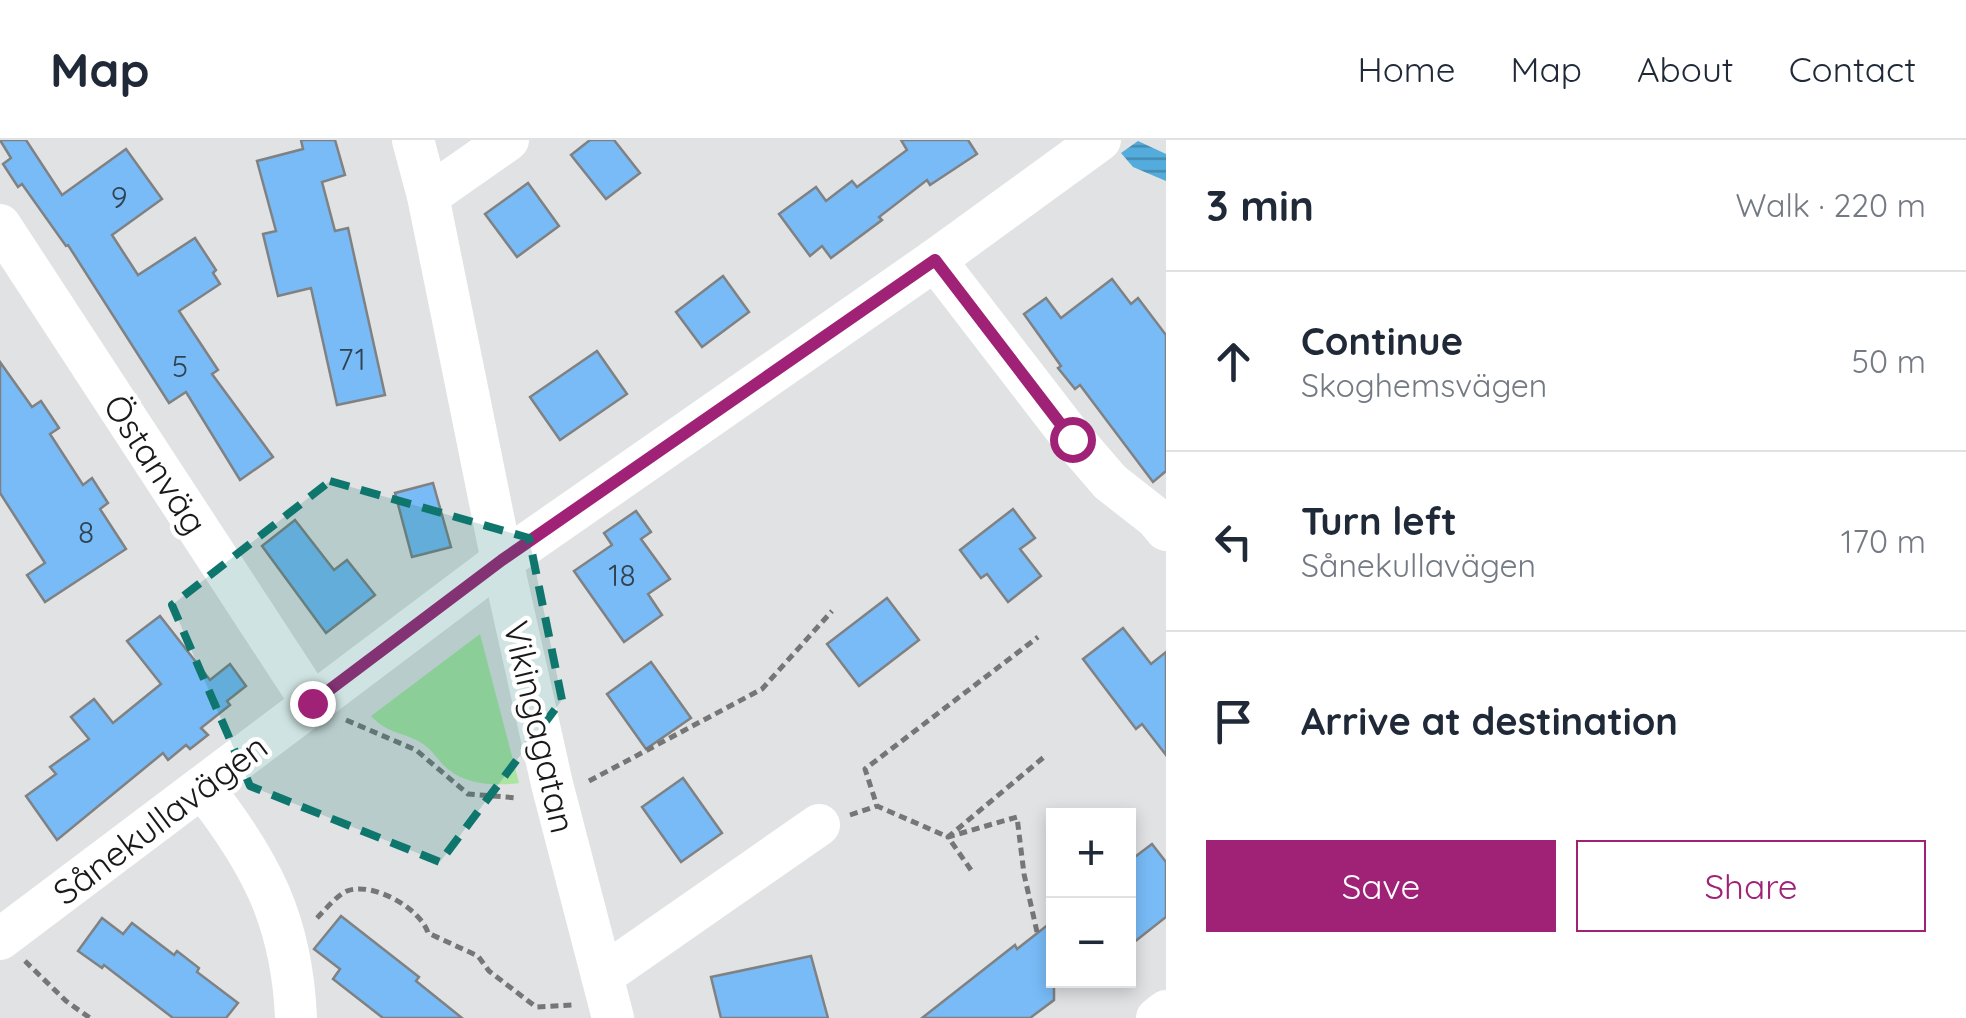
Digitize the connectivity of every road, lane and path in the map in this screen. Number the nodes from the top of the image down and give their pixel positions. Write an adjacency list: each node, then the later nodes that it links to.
1 (412, 140): 4 (street, Vikingagatan)
2 (508, 140): 4 (street)
3 (1100, 140): 6 (street, Sånekullavägen)
4 (428, 196): 8 (street, Vikingagatan)
5 (0, 225): 11 (street, Östanväg)
6 (935, 260): 7 (street); 8 (street, Sånekullavägen)
7 (1166, 530)
8 (502, 560): 11 (street, Sånekullavägen); 14 (street, Vikingagatan)
9 (832, 611): 14 (path)
10 (1038, 637): 16 (path)
11 (312, 703): 13 (street, Sånekullavägen); 14 (path)
12 (1044, 756): 16 (path)
13 (202, 787): 19 (street, Sånekullavägen); 20 (street)
14 (554, 792): 21 (street, Vikingagatan)
15 (818, 825): 21 (street)
16 (948, 837): 17 (path); 18 (path)
17 (972, 870)
18 (1038, 932)
19 (3, 937): 23 (path)
20 (284, 938): 21 (path); 24 (street)
21 (608, 999)
22 (1166, 1011): 25 (street)
23 (90, 1018)
24 (296, 1018)
25 (1156, 1018)

